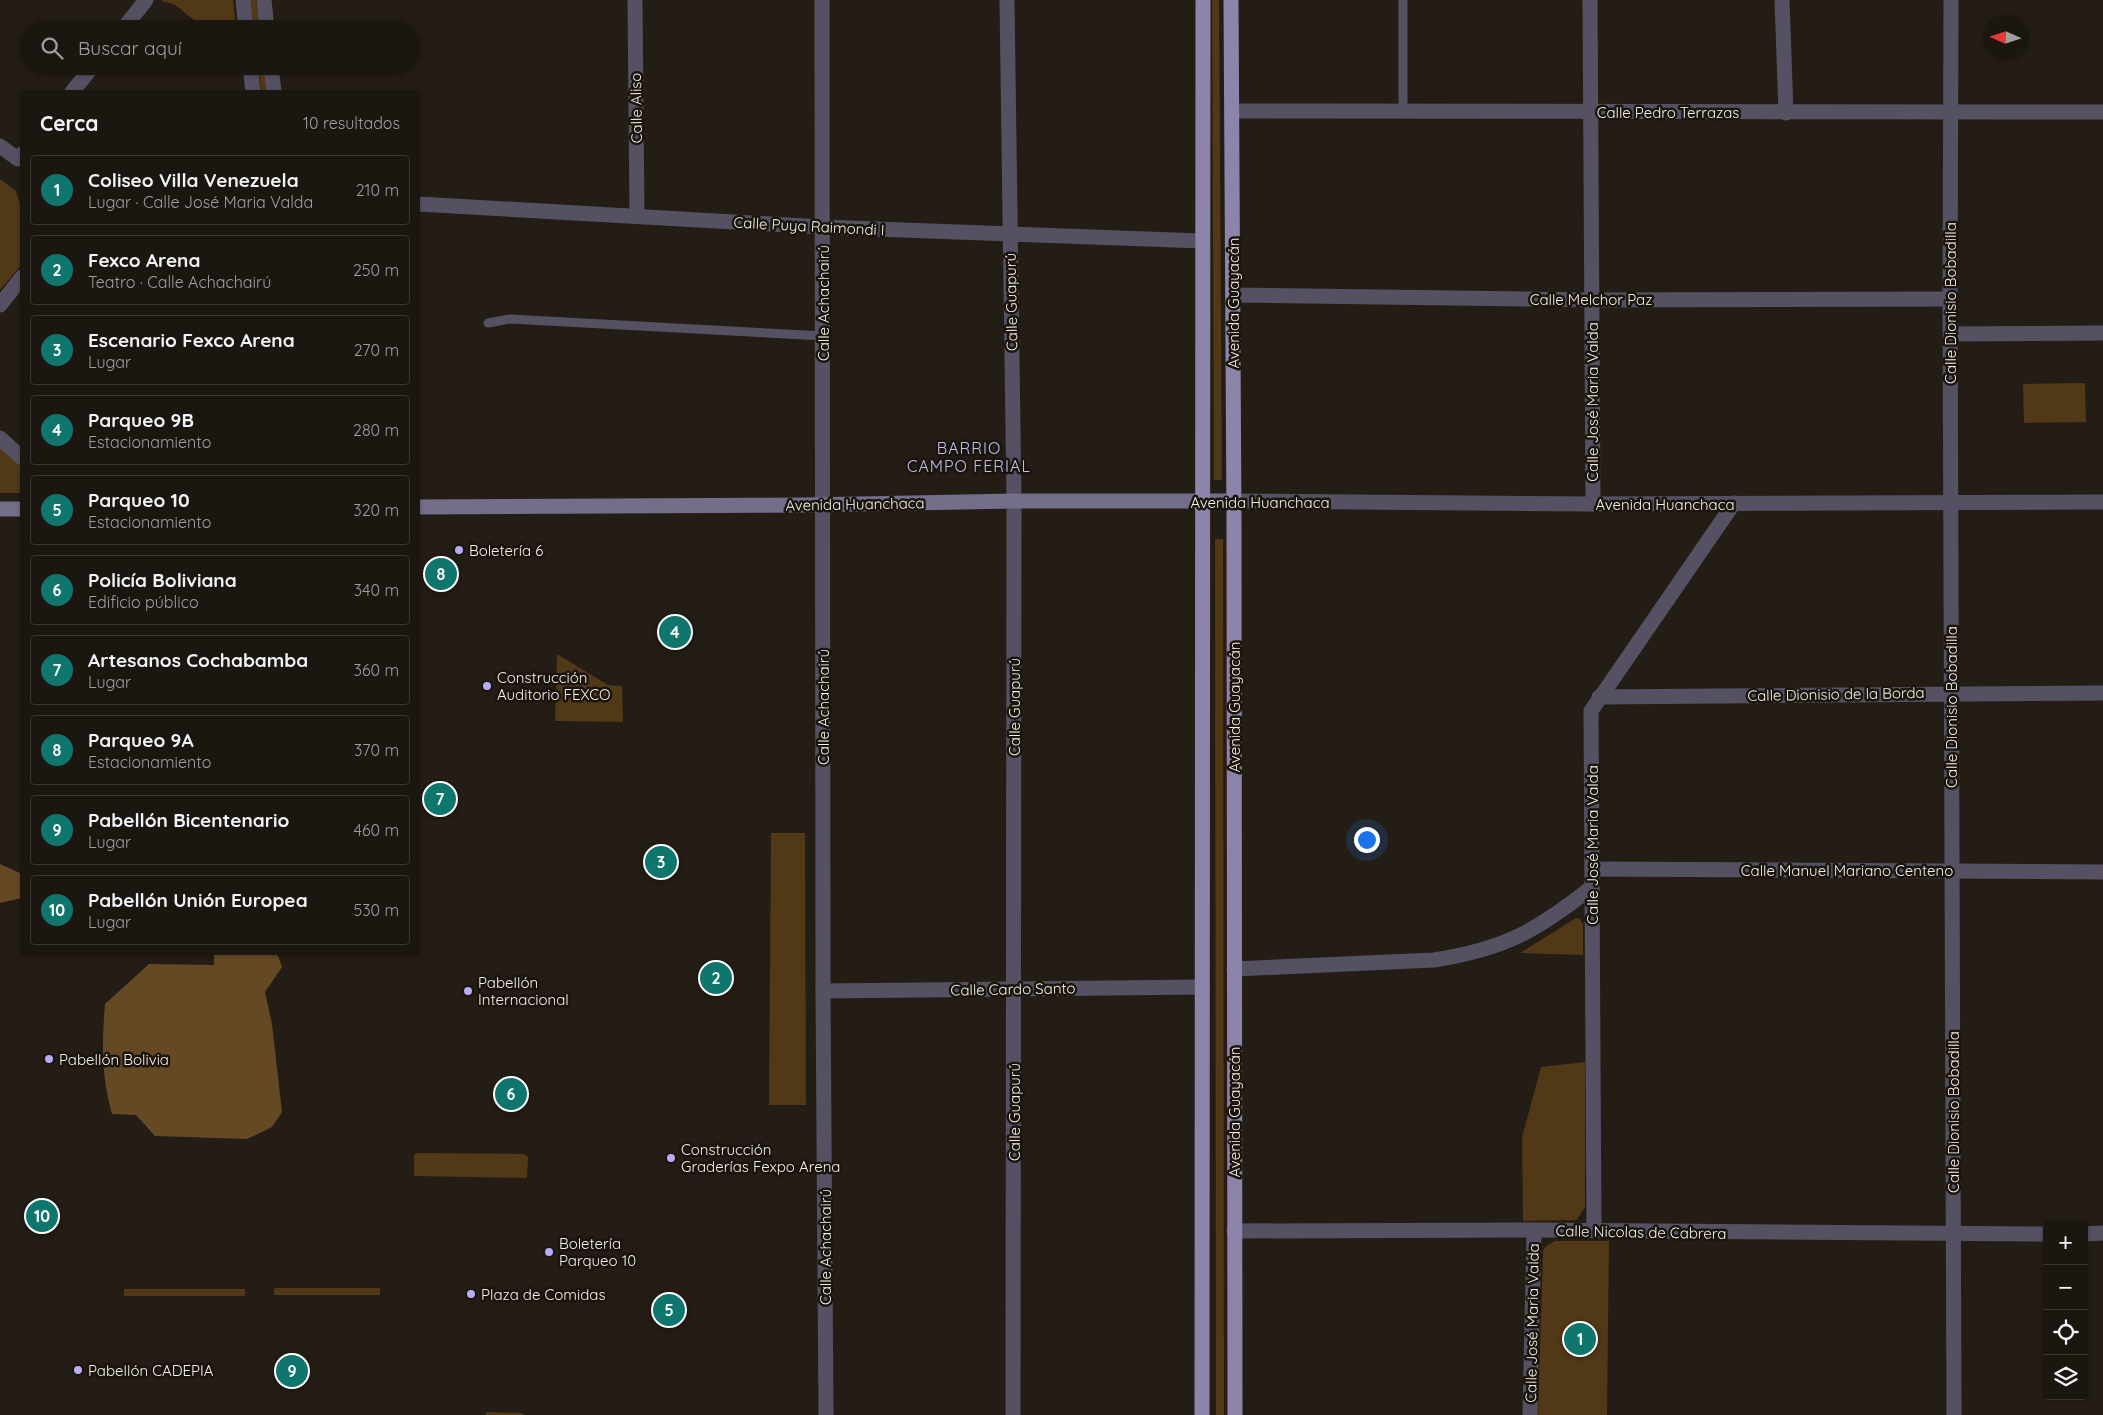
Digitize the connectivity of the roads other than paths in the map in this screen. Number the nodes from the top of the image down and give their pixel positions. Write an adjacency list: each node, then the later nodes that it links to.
1 (146, 0): 13 (street)
2 (243, 0): 14 (street)
3 (264, 0): 15 (street)
4 (635, 0): 31 (street, Calle Aliso)
5 (822, 0): 32 (street, Calle Achachairú)
6 (1007, 0): 33 (street, Calle Guapurú)
7 (1203, 0): 34 (main road, Avenida Guayacán)
8 (1232, 0): 22 (main road, Avenida Guayacán)
9 (1402, 0): 23 (lane)
10 (1590, 0): 25 (street, Calle José Maria Valda)
11 (1782, 0): 27 (street)
12 (1951, 0): 24 (street, Calle Dionisio Bobadilla)
13 (130, 20)
14 (245, 20)
15 (266, 20)
16 (86, 75): 19 (street)
17 (251, 75): 20 (street)
18 (272, 75): 21 (street)
19 (74, 90)
20 (253, 90)
21 (274, 90)
22 (1232, 111): 23 (street, Calle Pedro Terrazas); 36 (main road, Avenida Guayacán)
23 (1403, 111): 25 (street, Calle Pedro Terrazas)
24 (1950, 111): 26 (street, Calle Pedro Terrazas); 27 (street, Calle Pedro Terrazas); 37 (street, Calle Dionisio Bobadilla)
25 (1590, 112): 27 (street, Calle Pedro Terrazas); 38 (street, Calle José Maria Valda)
26 (2103, 112)
27 (1786, 113)
28 (0, 146): 29 (street)
29 (20, 156)
30 (420, 204): 31 (street, Calle Puya Raimondi I)
31 (637, 216): 32 (street, Calle Puya Raimondi I)
32 (822, 227): 33 (street, Calle Puya Raimondi I); 43 (street, Calle Achachairú)
33 (1010, 234): 34 (street, Calle Puya Raimondi I); 46 (street, Calle Guapurú)
34 (1202, 241): 47 (main road, Avenida Guayacán)
35 (20, 279): 39 (street)
36 (1233, 296): 38 (street, Calle Melchor Paz); 48 (main road, Avenida Guayacán)
37 (1950, 299): 38 (street, Calle Melchor Paz); 42 (street, Calle Dionisio Bobadilla)
38 (1592, 300): 51 (street, Calle José Maria Valda)
39 (0, 304)
40 (488, 323): 43 (lane)
41 (2103, 333): 42 (street)
42 (1951, 334): 49 (street, Calle Dionisio Bobadilla)
43 (824, 336): 53 (street, Calle Achachairú)
44 (0, 438): 45 (street)
45 (20, 456)
46 (1014, 501): 47 (street, Avenida Huanchaca); 53 (street, Avenida Huanchaca); 66 (street, Calle Guapurú)
47 (1203, 501): 48 (street, Avenida Huanchaca); 65 (main road, Avenida Guayacán)
48 (1234, 502): 51 (street, Avenida Huanchaca); 64 (main road, Avenida Guayacán)
49 (1951, 502): 50 (street, Avenida Huanchaca); 52 (street, Avenida Huanchaca); 57 (street, Calle Dionisio Bobadilla)
50 (2103, 502)
51 (1592, 504): 52 (street, Avenida Huanchaca)
52 (1734, 504): 59 (street, Calle José Maria Valda)
53 (823, 505): 54 (street, Avenida Huanchaca); 67 (street, Calle Achachairú)
54 (420, 507)
55 (0, 509): 56 (street)
56 (20, 509)
57 (1951, 693): 58 (street, Calle Dionisio de la Borda); 59 (street, Calle Dionisio de la Borda); 61 (street, Calle Dionisio Bobadilla)
58 (2103, 693)
59 (1599, 697): 60 (street, Calle José Maria Valda)
60 (1592, 869): 61 (street, Calle Manuel Mariano Centeno); 63 (street, Calle José Maria Valda)
61 (1953, 870): 62 (street, Calle Manuel Mariano Centeno); 72 (street, Calle Dionisio Bobadilla)
62 (2103, 872)
63 (1592, 888): 64 (street); 70 (street, Calle José Maria Valda)
64 (1234, 969): 69 (main road, Avenida Guayacán)
65 (1202, 987): 66 (street, Calle Cardo Santo); 77 (main road, Avenida Guayacán)
66 (1014, 989): 67 (street, Calle Cardo Santo); 76 (street, Calle Guapurú)
67 (823, 991): 75 (street, Calle Achachairú)
68 (1534, 1230): 69 (street, Calle Nicolas de Cabrera); 70 (street, Calle Nicolas de Cabrera); 79 (street, Calle José Maria Valda)
69 (1234, 1231): 78 (main road, Avenida Guayacán)
70 (1594, 1231): 72 (street, Calle Nicolas de Cabrera)
71 (2103, 1233): 74 (street)
72 (1953, 1234): 73 (street, Calle Nicolas de Cabrera); 80 (street, Calle Dionisio Bobadilla)
73 (2043, 1234)
74 (2088, 1234)
75 (826, 1415)
76 (1013, 1415)
77 (1202, 1415)
78 (1235, 1415)
79 (1530, 1415)
80 (1954, 1415)

